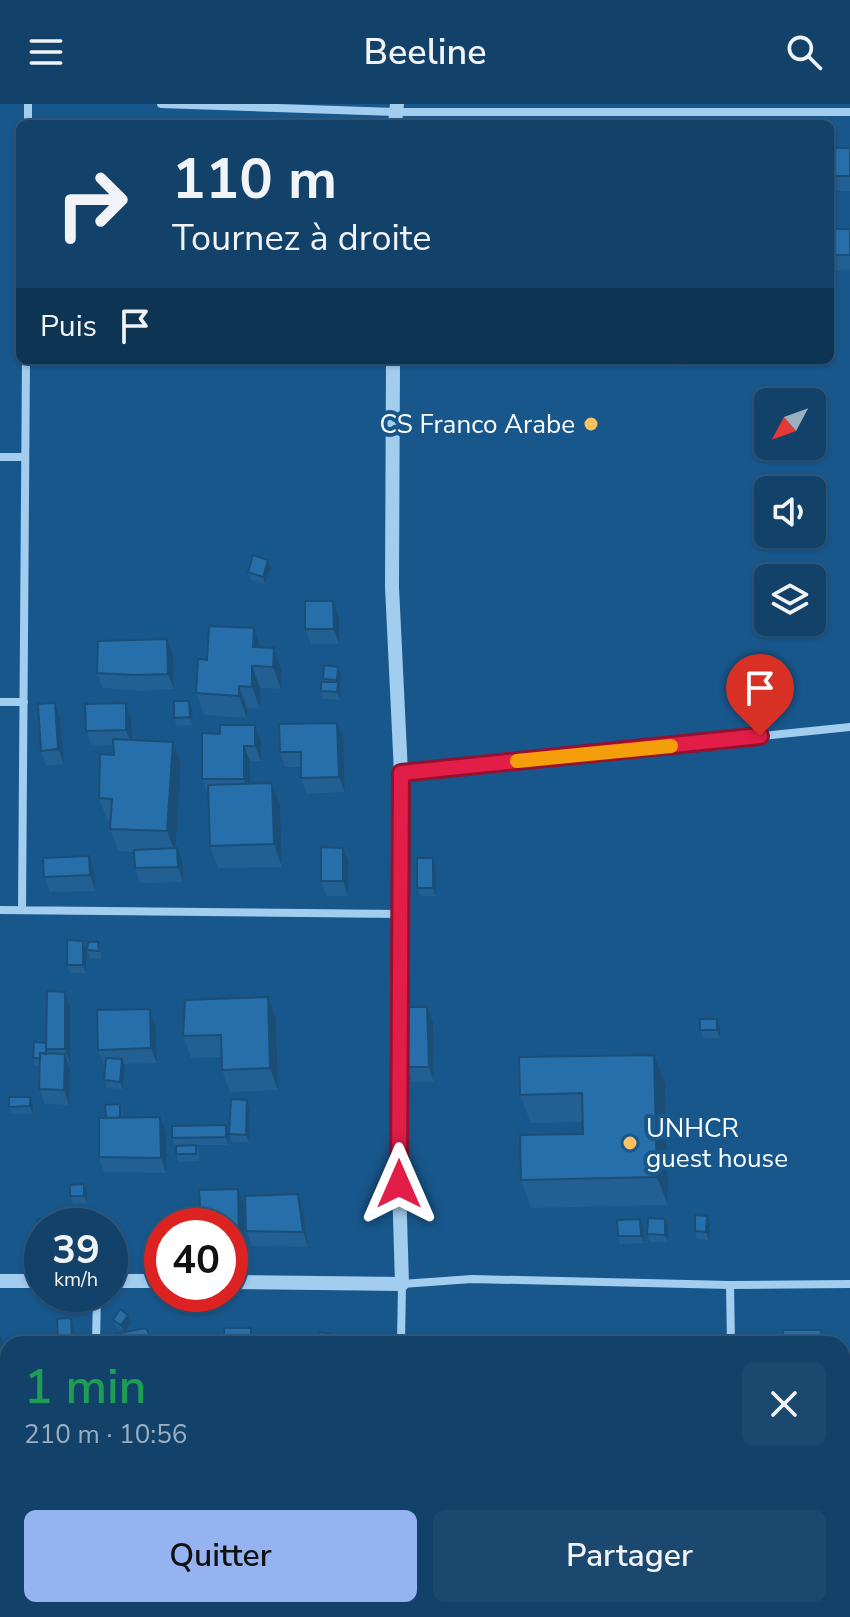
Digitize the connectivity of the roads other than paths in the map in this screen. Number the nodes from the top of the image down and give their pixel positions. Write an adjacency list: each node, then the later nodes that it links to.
1 (161, 104): 3 (street)
2 (850, 112): 3 (street)
3 (396, 113)
4 (26, 364): 7 (street)
5 (393, 364): 11 (street)
6 (0, 457): 7 (street)
7 (25, 457): 9 (street)
8 (0, 702): 9 (street)
9 (24, 702): 13 (street)
10 (850, 727): 11 (street)
11 (401, 773): 14 (street)
12 (0, 910): 13 (street)
13 (22, 910): 14 (street)
14 (401, 914): 18 (street)
15 (0, 1281): 16 (street)
16 (24, 1281)
17 (248, 1282): 18 (street)
18 (402, 1284): 20 (street); 23 (street)
19 (850, 1284): 20 (street)
20 (730, 1285): 24 (street)
21 (97, 1312): 22 (street)
22 (96, 1336)
23 (401, 1336)
24 (731, 1336)

